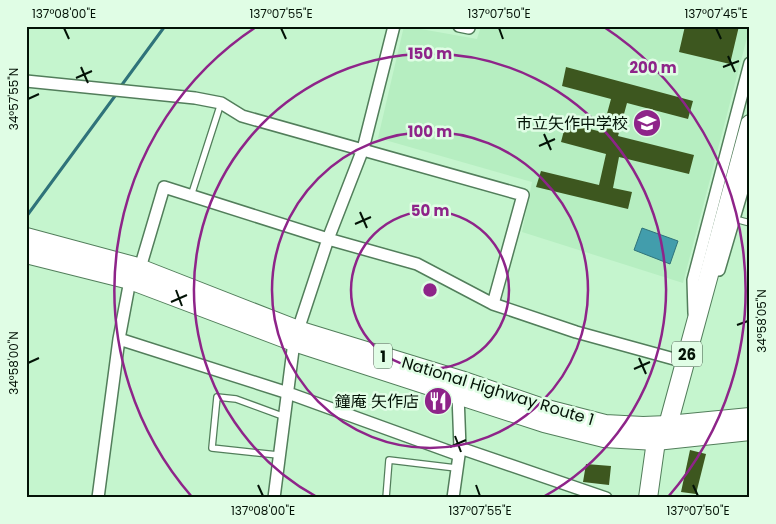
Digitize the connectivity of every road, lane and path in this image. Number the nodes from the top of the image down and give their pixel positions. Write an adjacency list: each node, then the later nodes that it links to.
1 (394, 26): 8 (street)
2 (459, 26): 3 (street)
3 (469, 26)
4 (750, 63): 18 (street)
5 (26, 80): 6 (street)
6 (222, 103): 8 (street); 10 (lane)
7 (750, 124): 18 (main road, 26)
8 (362, 149): 14 (street); 17 (street)
9 (749, 170): 11 (street)
10 (191, 196): 14 (street); 16 (street)
11 (735, 219): 12 (lane); 18 (street)
12 (750, 223)
13 (26, 237): 16 (main road, National Highway Route 1 / 1)
14 (328, 239): 17 (street); 19 (street)
15 (26, 254): 16 (main road, National Highway Route 1 / 1)
16 (135, 271): 19 (main road, National Highway Route 1 / 1); 20 (street)
17 (493, 304): 21 (street)
18 (694, 330): 21 (main road, 26)
19 (296, 336): 22 (main road, National Highway Route 1 / 1); 23 (street)
20 (119, 339): 23 (street); 32 (street)
21 (685, 362): 26 (main road, 26)
22 (459, 387): 26 (main road, National Highway Route 1 / 1); 28 (main road, National Highway Route 1 / 1); 29 (street)
23 (288, 393): 24 (street); 29 (street)
24 (286, 417): 30 (street); 30 (lane)
25 (750, 417): 26 (main road, National Highway Route 1 / 1)
26 (668, 425): 28 (main road, 26)
27 (750, 431): 28 (main road, National Highway Route 1 / 1)
28 (656, 441): 37 (main road, 26)
29 (460, 451): 31 (street); 36 (street)
30 (278, 455): 33 (street)
31 (456, 468): 34 (lane); 35 (street)
32 (98, 498)
33 (274, 498)
34 (386, 498)
35 (453, 498)
36 (606, 498)
37 (648, 498)

